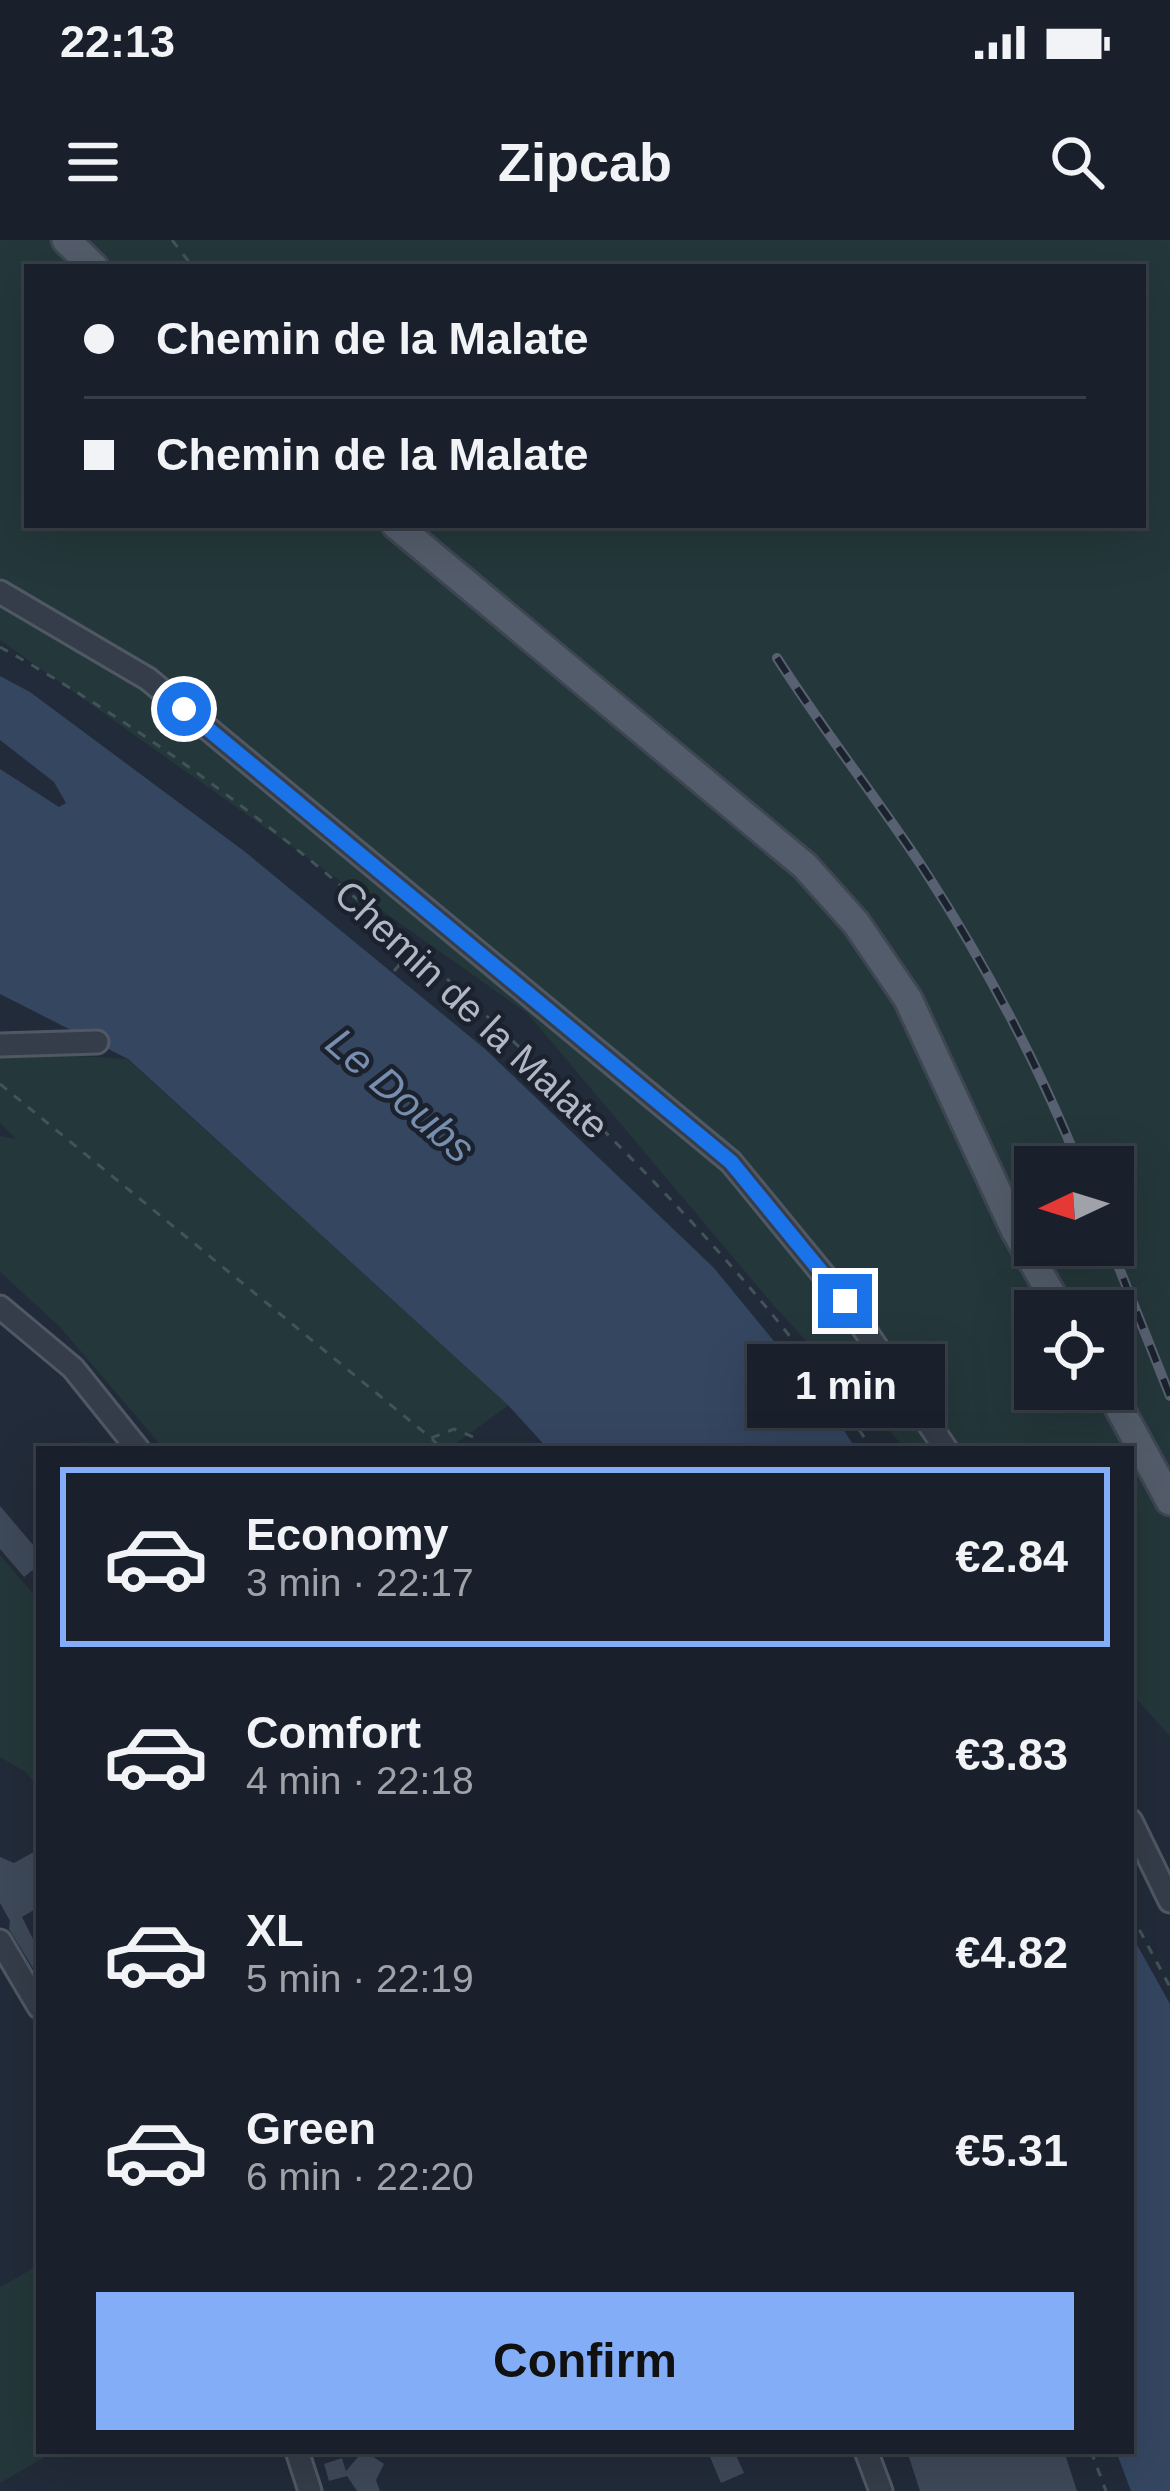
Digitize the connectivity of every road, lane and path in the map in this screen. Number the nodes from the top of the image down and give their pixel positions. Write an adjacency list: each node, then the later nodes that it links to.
1 (66, 240): 3 (main road)
2 (172, 240): 4 (path)
3 (91, 264)
4 (192, 264)
5 (400, 528): 13 (main road)
6 (0, 592): 21 (street, Chemin de la Malate)
7 (0, 647): 8 (path, Chemin de la Malate)
8 (414, 949): 9 (path); 20 (path, Chemin de la Malate)
9 (394, 971)
10 (97, 1042): 11 (street)
11 (0, 1046)
12 (0, 1084): 16 (path)
13 (1049, 1290)
14 (0, 1307): 17 (street)
15 (1120, 1410): 22 (main road)
16 (431, 1438): 18 (path); 19 (path)
17 (136, 1446)
18 (439, 1446)
19 (480, 1446)
20 (870, 1446)
21 (944, 1446)
22 (1170, 1501)
23 (1134, 1827): 24 (street)
24 (1170, 1901)
25 (1134, 1919): 27 (path)
26 (0, 1941): 28 (street)
27 (1170, 1987)
28 (36, 2002)
29 (298, 2454): 32 (street)
30 (867, 2454): 33 (street)
31 (1092, 2454): 34 (path)
32 (310, 2491)
33 (881, 2491)
34 (1106, 2491)

